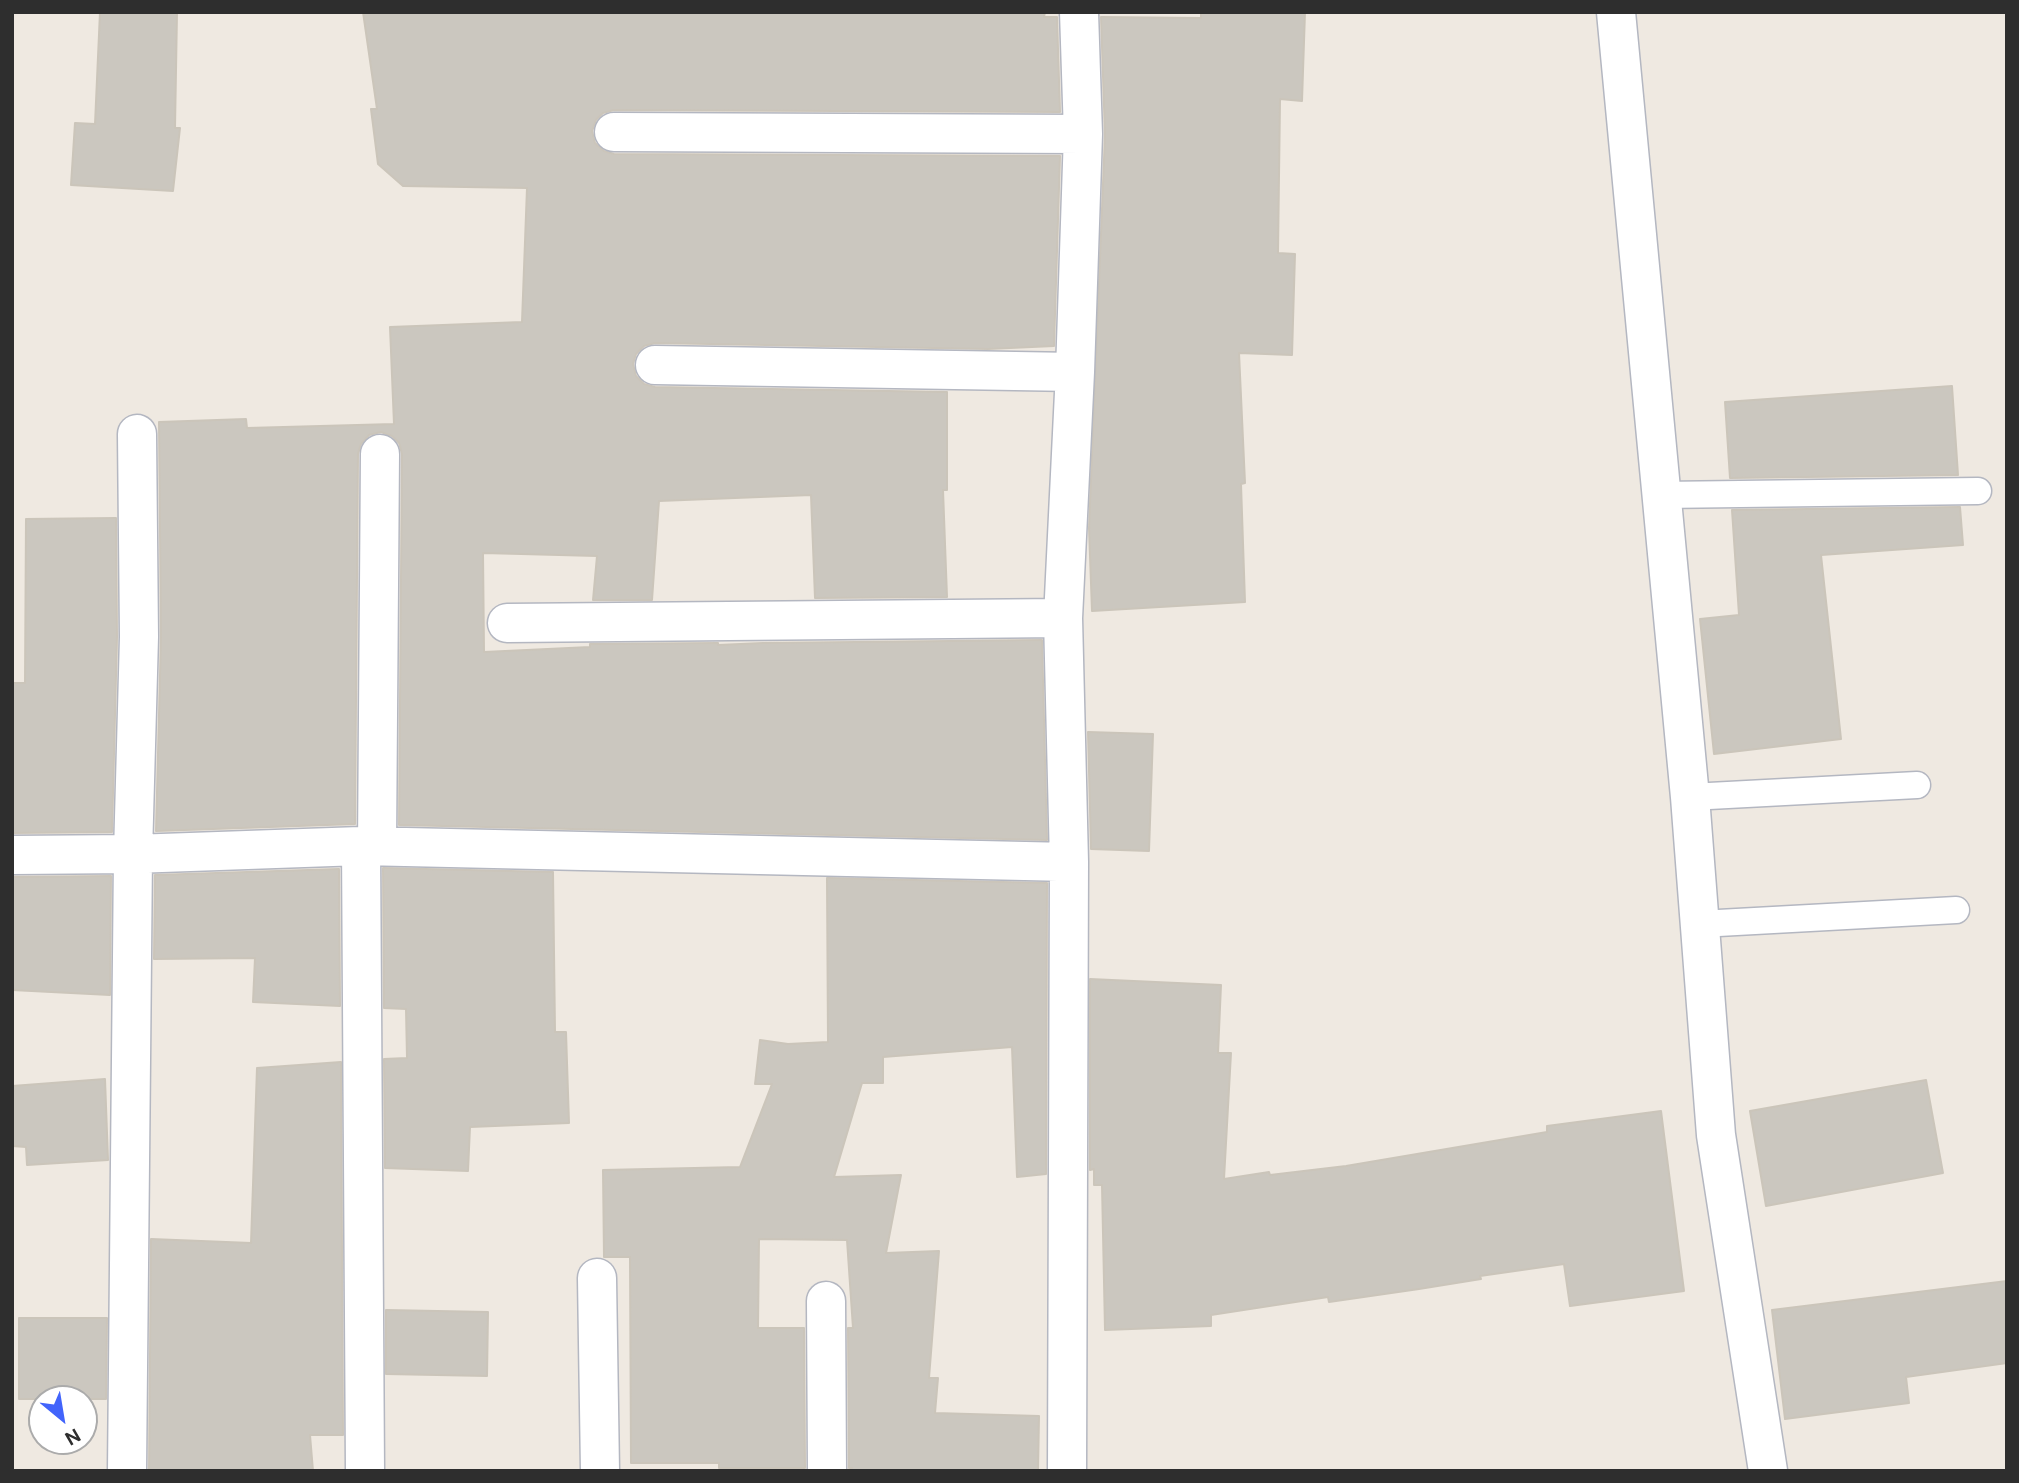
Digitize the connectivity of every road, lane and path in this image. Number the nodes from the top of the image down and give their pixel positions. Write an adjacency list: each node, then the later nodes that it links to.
1 (1079, 12): 4 (street)
2 (1616, 12): 10 (street)
3 (614, 132): 4 (street)
4 (1083, 134): 6 (street)
5 (655, 365): 6 (street)
6 (1075, 372): 11 (street)
7 (137, 434): 16 (street)
8 (380, 454): 15 (street)
9 (1978, 491): 10 (lane)
10 (1661, 495): 14 (street)
11 (1063, 618): 12 (street); 18 (street)
12 (507, 623)
13 (1917, 785): 14 (lane)
14 (1690, 797): 20 (street)
15 (369, 846): 16 (street); 18 (street); 24 (street)
16 (132, 854): 17 (street); 23 (street)
17 (12, 855)
18 (1069, 862): 27 (street)
19 (1955, 910): 20 (lane)
20 (1700, 924): 28 (street)
21 (597, 1278): 25 (street)
22 (826, 1301): 26 (street)
23 (127, 1471)
24 (365, 1471)
25 (600, 1471)
26 (827, 1471)
27 (1067, 1471)
28 (1768, 1471)

